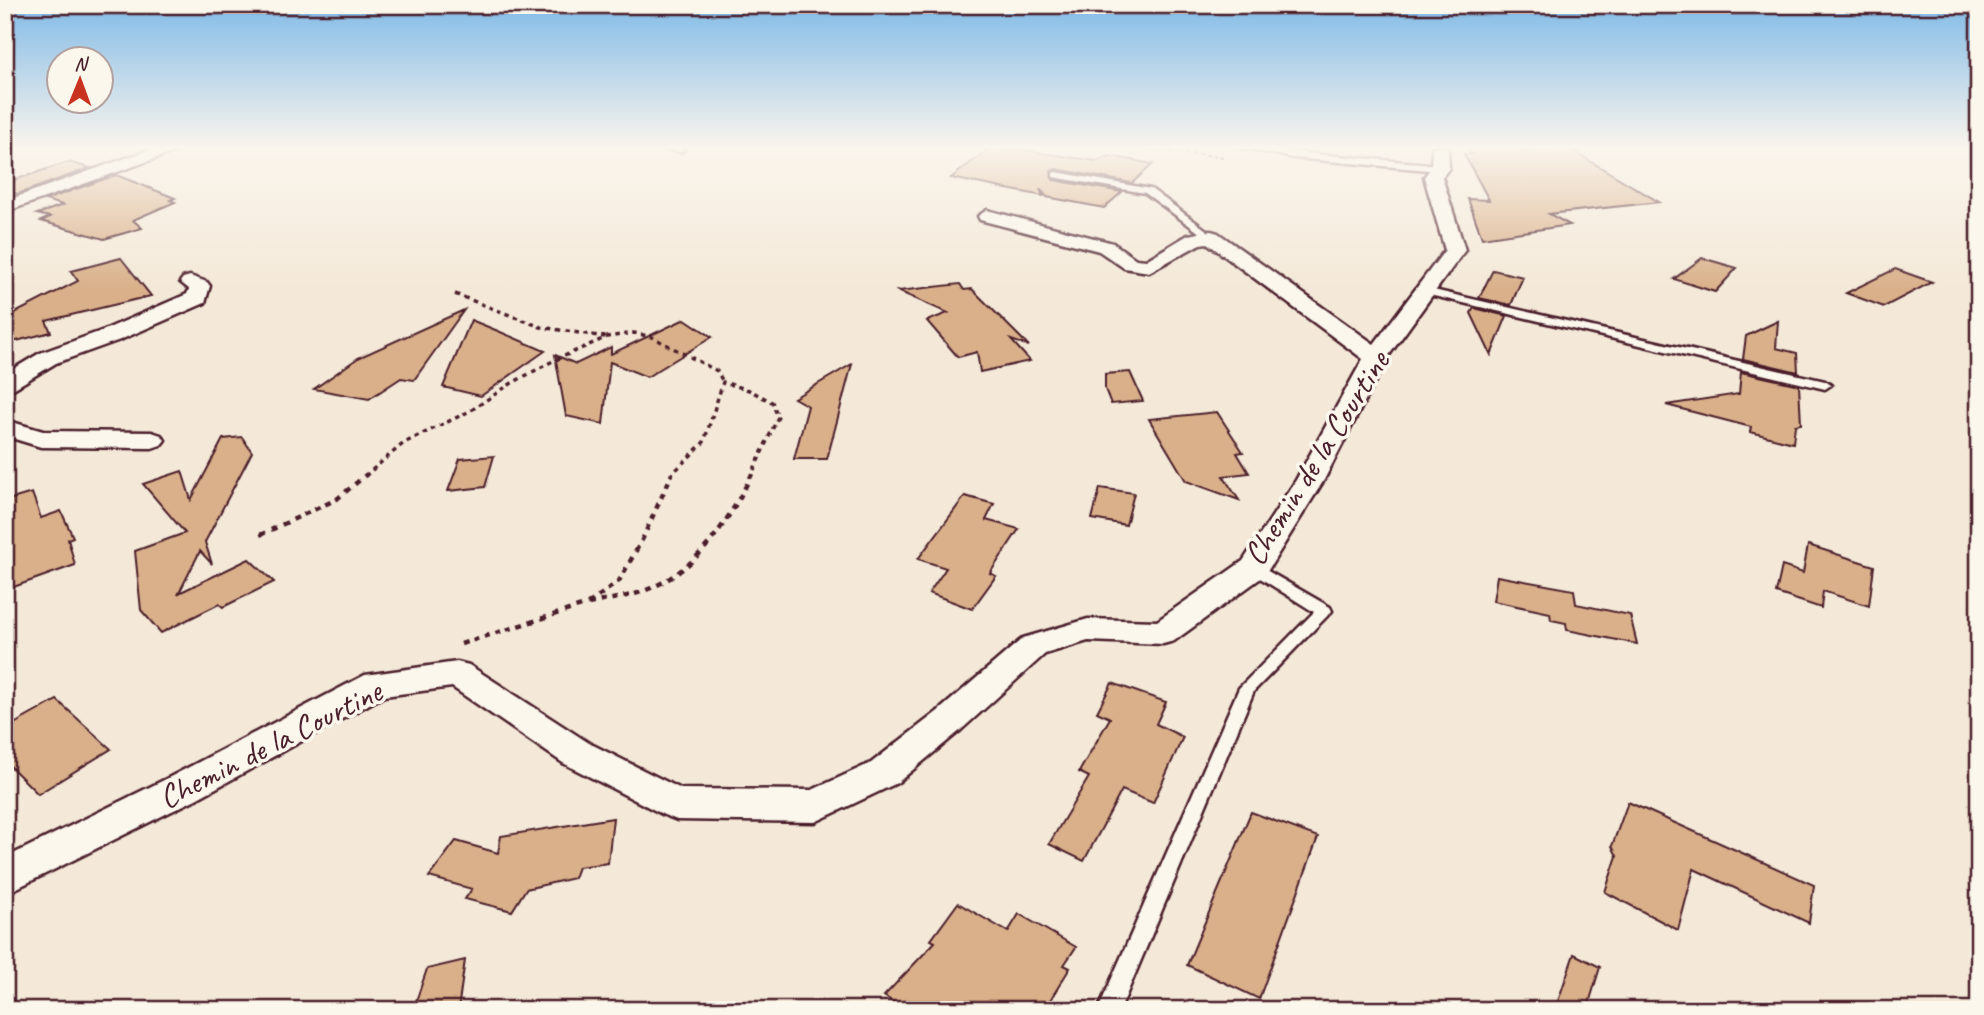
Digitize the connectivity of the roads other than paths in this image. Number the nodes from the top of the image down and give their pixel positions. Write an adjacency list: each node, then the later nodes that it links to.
1 (40, 194): 4 (street)
2 (1153, 194): 6 (lane)
3 (1438, 194): 8 (street, Chemin de la Courtine)
4 (5, 207)
5 (987, 216): 6 (street)
6 (1211, 237): 9 (street)
7 (190, 282): 10 (street)
8 (1425, 291): 9 (street, Chemin de la Courtine); 11 (lane)
9 (1376, 357): 14 (street, Chemin de la Courtine)
10 (5, 384)
11 (1825, 385)
12 (5, 428): 13 (street)
13 (152, 440)
14 (1254, 568): 15 (street, Chemin de la Courtine); 16 (lane)
15 (5, 877)
16 (1109, 1010)

